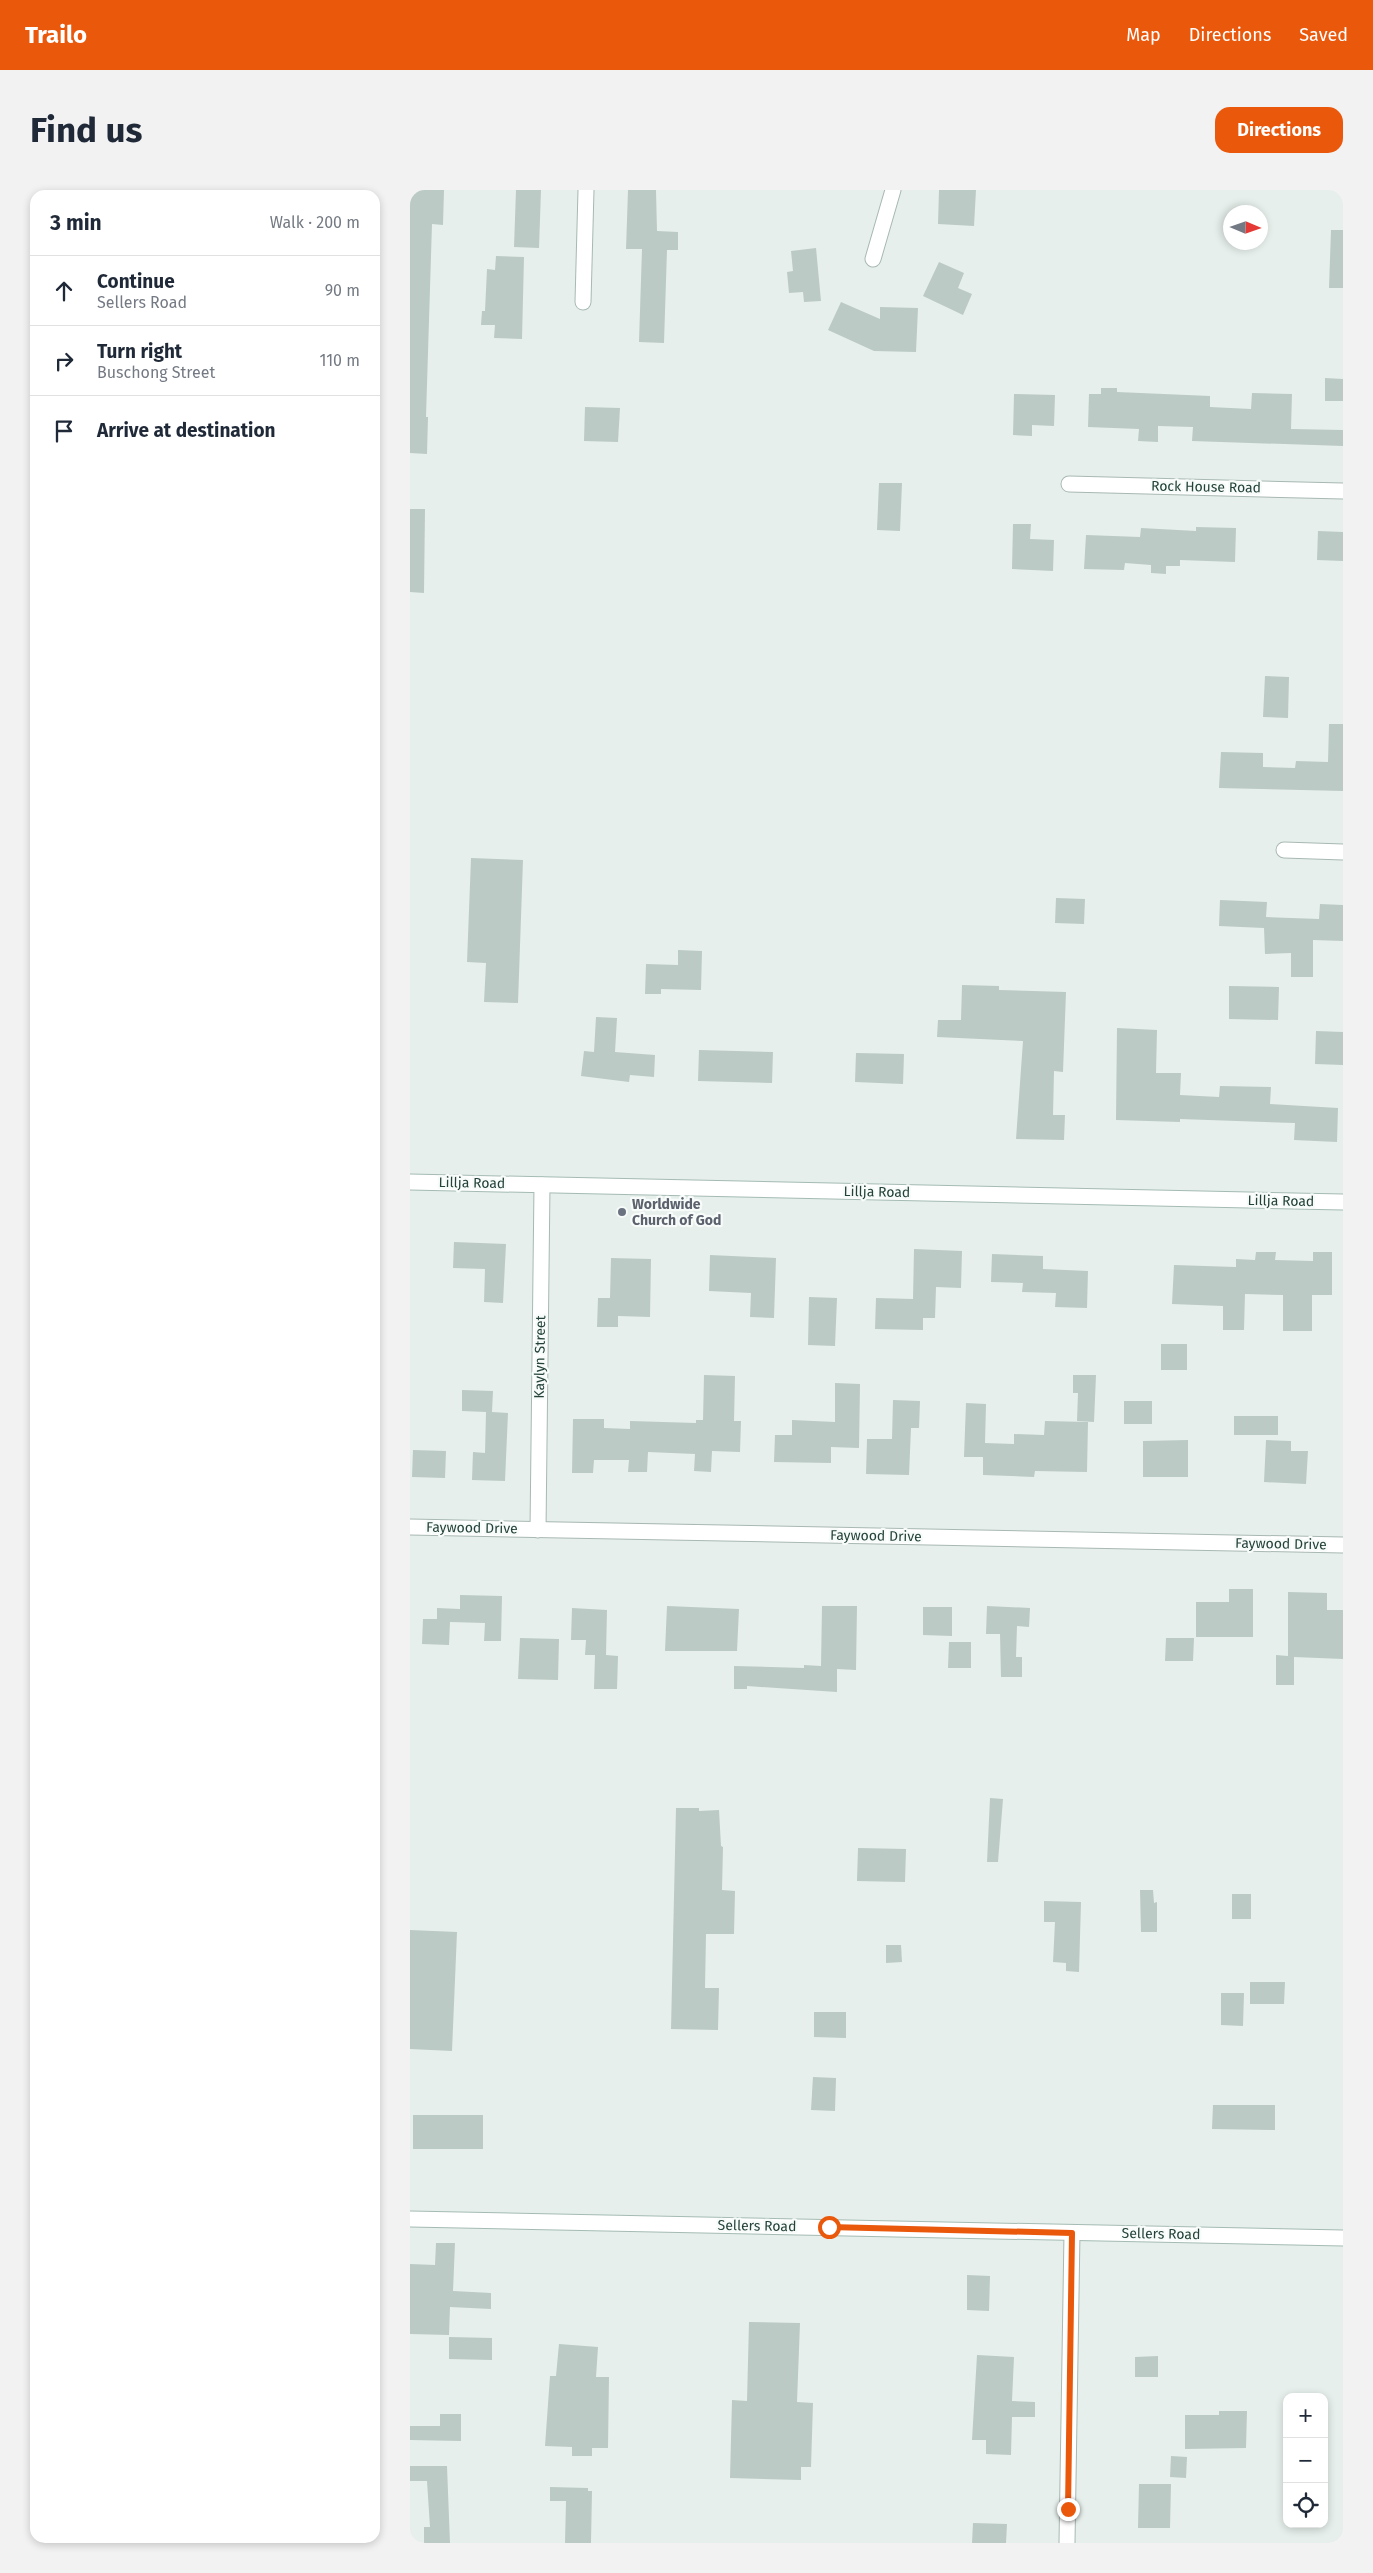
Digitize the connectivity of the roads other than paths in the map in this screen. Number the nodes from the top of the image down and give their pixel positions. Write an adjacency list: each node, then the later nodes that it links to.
1 (586, 190): 4 (street)
2 (892, 190): 3 (street)
3 (873, 259)
4 (582, 302)
5 (1069, 484): 6 (street, Rock House Road)
6 (1343, 491)
7 (1284, 850): 8 (street)
8 (1343, 852)
9 (410, 1182): 10 (street, Lillja Road)
10 (542, 1185): 11 (street, Lillja Road); 13 (street, Kaylyn Street)
11 (1343, 1202)
12 (410, 1527): 13 (street, Faywood Drive)
13 (538, 1530): 14 (street, Faywood Drive)
14 (1343, 1545)
15 (410, 2219): 16 (street, Sellers Road)
16 (1072, 2233): 17 (street, Sellers Road); 18 (street)
17 (1343, 2238)
18 (1067, 2543)

